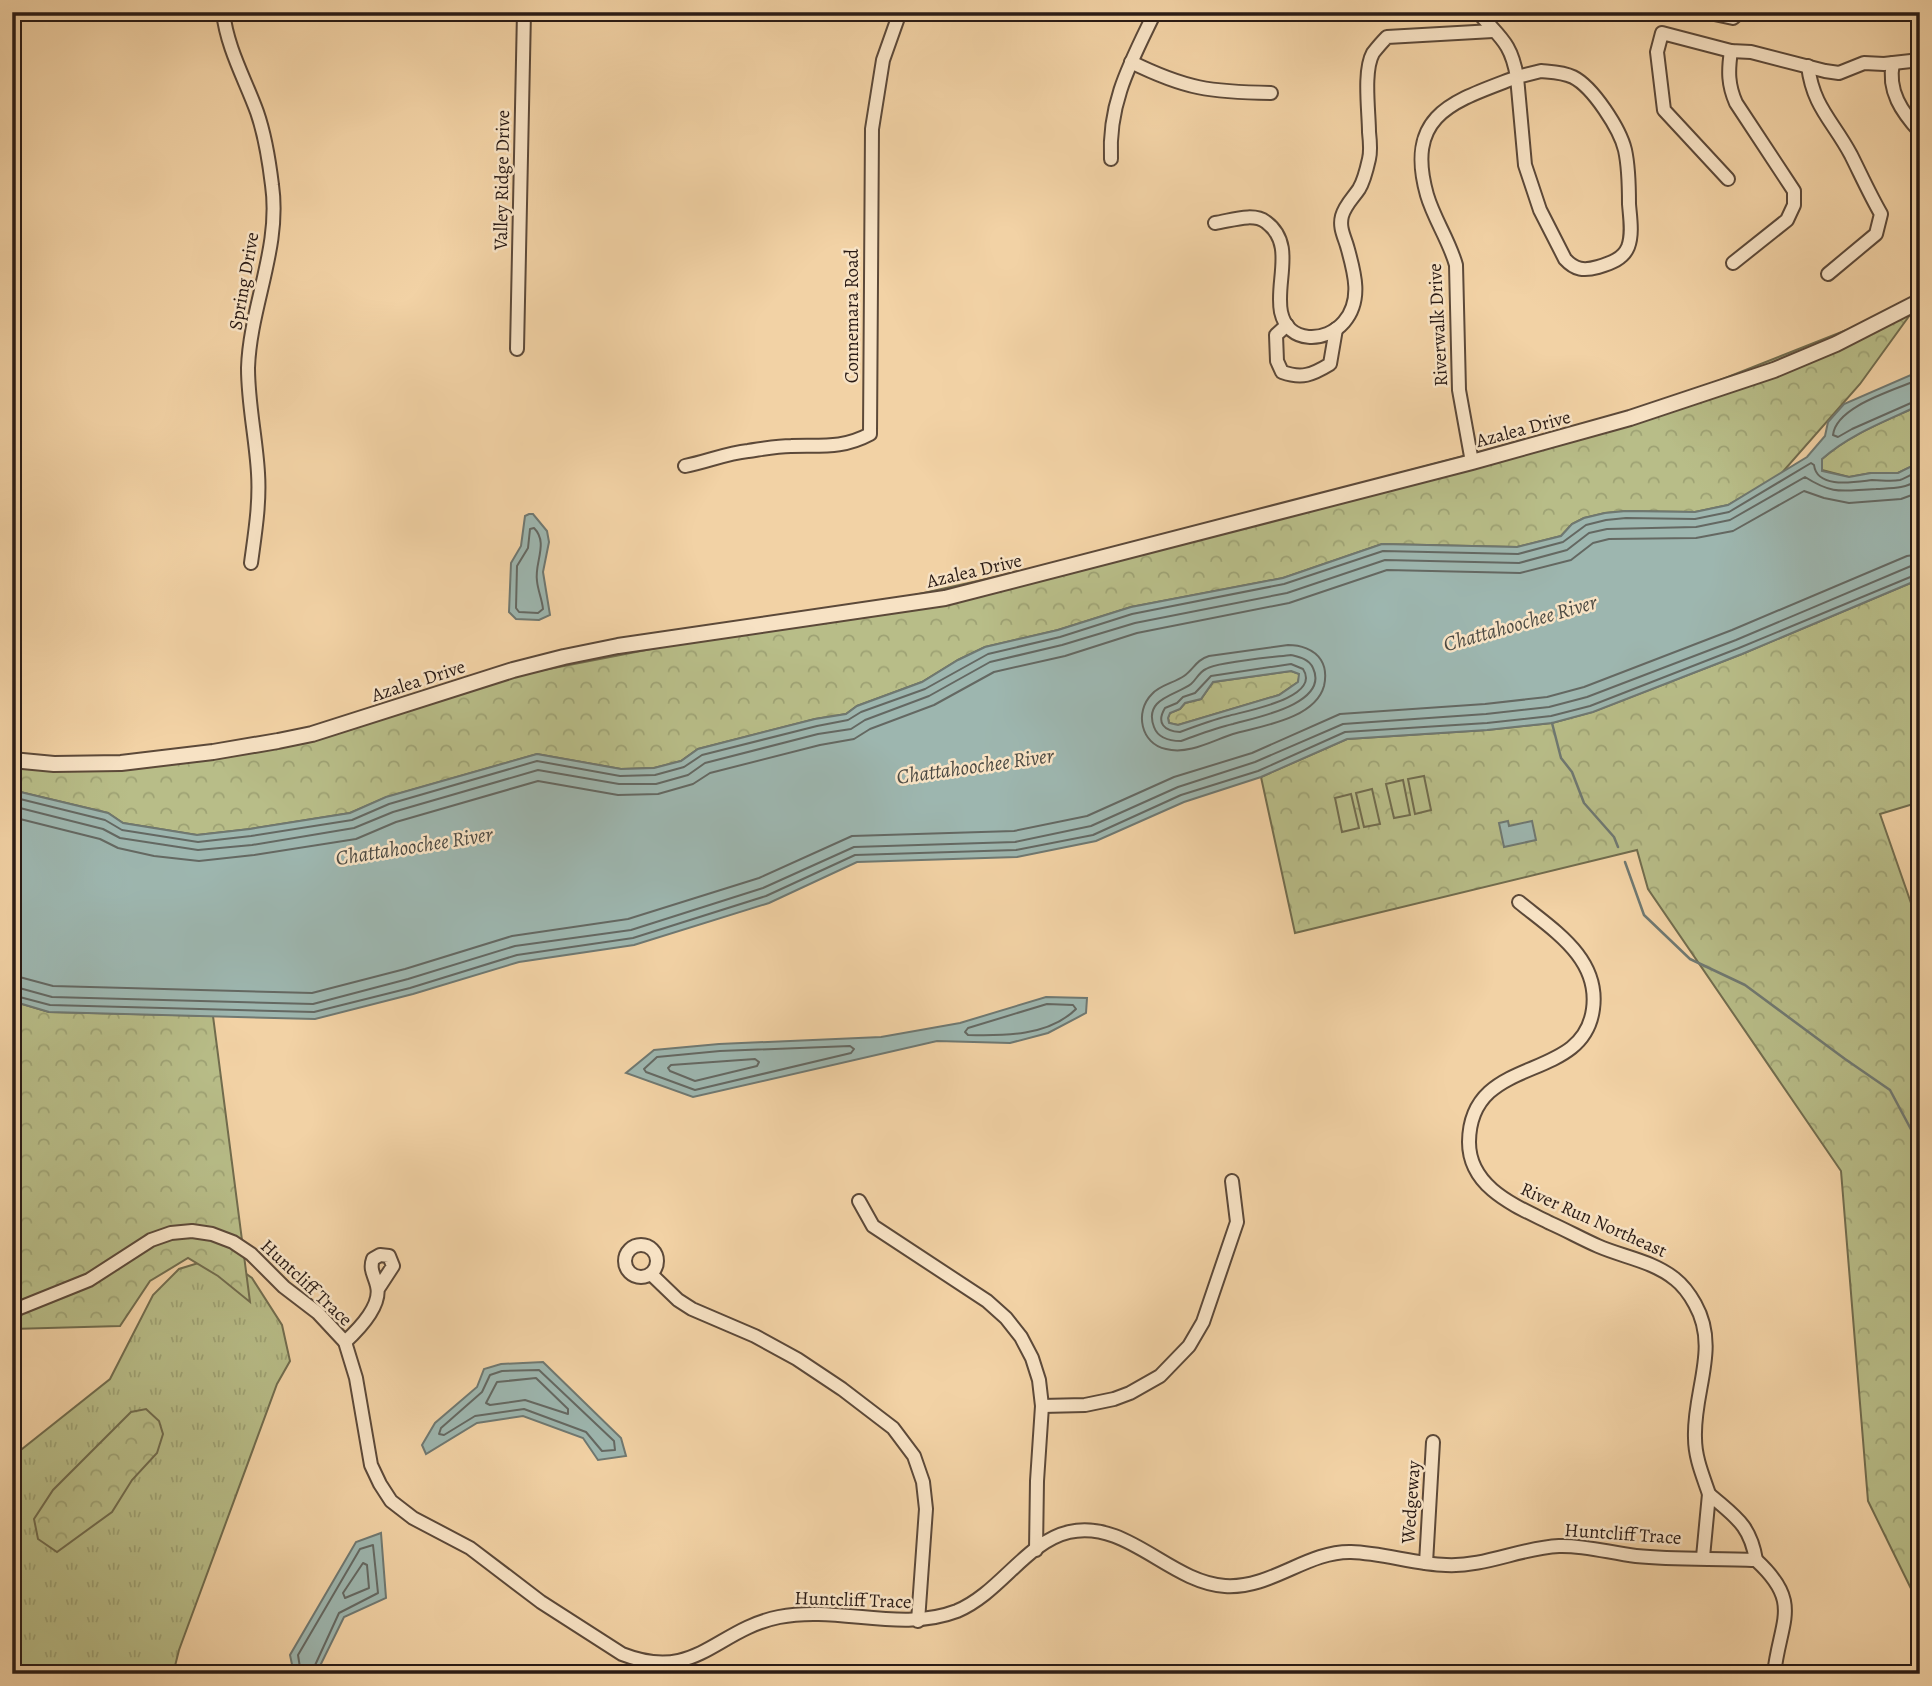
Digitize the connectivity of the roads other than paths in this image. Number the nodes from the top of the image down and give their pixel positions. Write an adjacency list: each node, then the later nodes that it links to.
1 (223, 12): 28 (street, Spring Drive)
2 (524, 12): 25 (street, Valley Ridge Drive)
3 (900, 12): 27 (street, Connemara Road)
4 (1155, 12): 11 (street)
5 (1478, 12): 8 (street)
6 (1705, 12): 7 (street)
7 (1740, 12)
8 (1493, 31): 14 (street); 24 (street)
9 (1731, 51): 13 (street); 18 (street); 20 (street)
10 (1920, 60): 12 (street)
11 (1131, 62): 15 (street); 17 (street)
12 (1893, 63): 13 (street); 16 (street)
13 (1808, 66): 21 (street)
14 (1517, 77): 14 (street); 26 (street, Riverwalk Drive)
15 (1271, 93)
16 (1920, 132)
17 (1111, 159)
18 (1728, 179)
19 (1215, 223): 23 (street)
20 (1733, 263)
21 (1828, 274)
22 (1920, 301): 26 (street, Azalea Drive)
23 (1287, 325): 24 (street); 24 (street)
24 (1336, 329)
25 (517, 349)
26 (1472, 462): 29 (street, Azalea Drive)
27 (685, 466)
28 (251, 563)
29 (12, 760)
30 (1520, 902): 39 (street, River Run Northeast)
31 (1232, 1181): 37 (street)
32 (859, 1201): 37 (street)
33 (651, 1274): 44 (street)
34 (378, 1289): 36 (street)
35 (12, 1311): 36 (street, Huntcliff Trace)
36 (345, 1342): 44 (street, Huntcliff Trace)
37 (1042, 1406): 40 (street)
38 (1433, 1443): 43 (street, Wedgeway)
39 (1709, 1494): 41 (street, River Run Northeast); 42 (street, River Run Northeast)
40 (1036, 1550): 43 (street, Huntcliff Trace); 44 (street, Huntcliff Trace)
41 (1703, 1558): 42 (street, Huntcliff Trace); 43 (street, Huntcliff Trace)
42 (1756, 1560): 45 (street)
43 (1426, 1563)
44 (918, 1621)
45 (1774, 1674)

